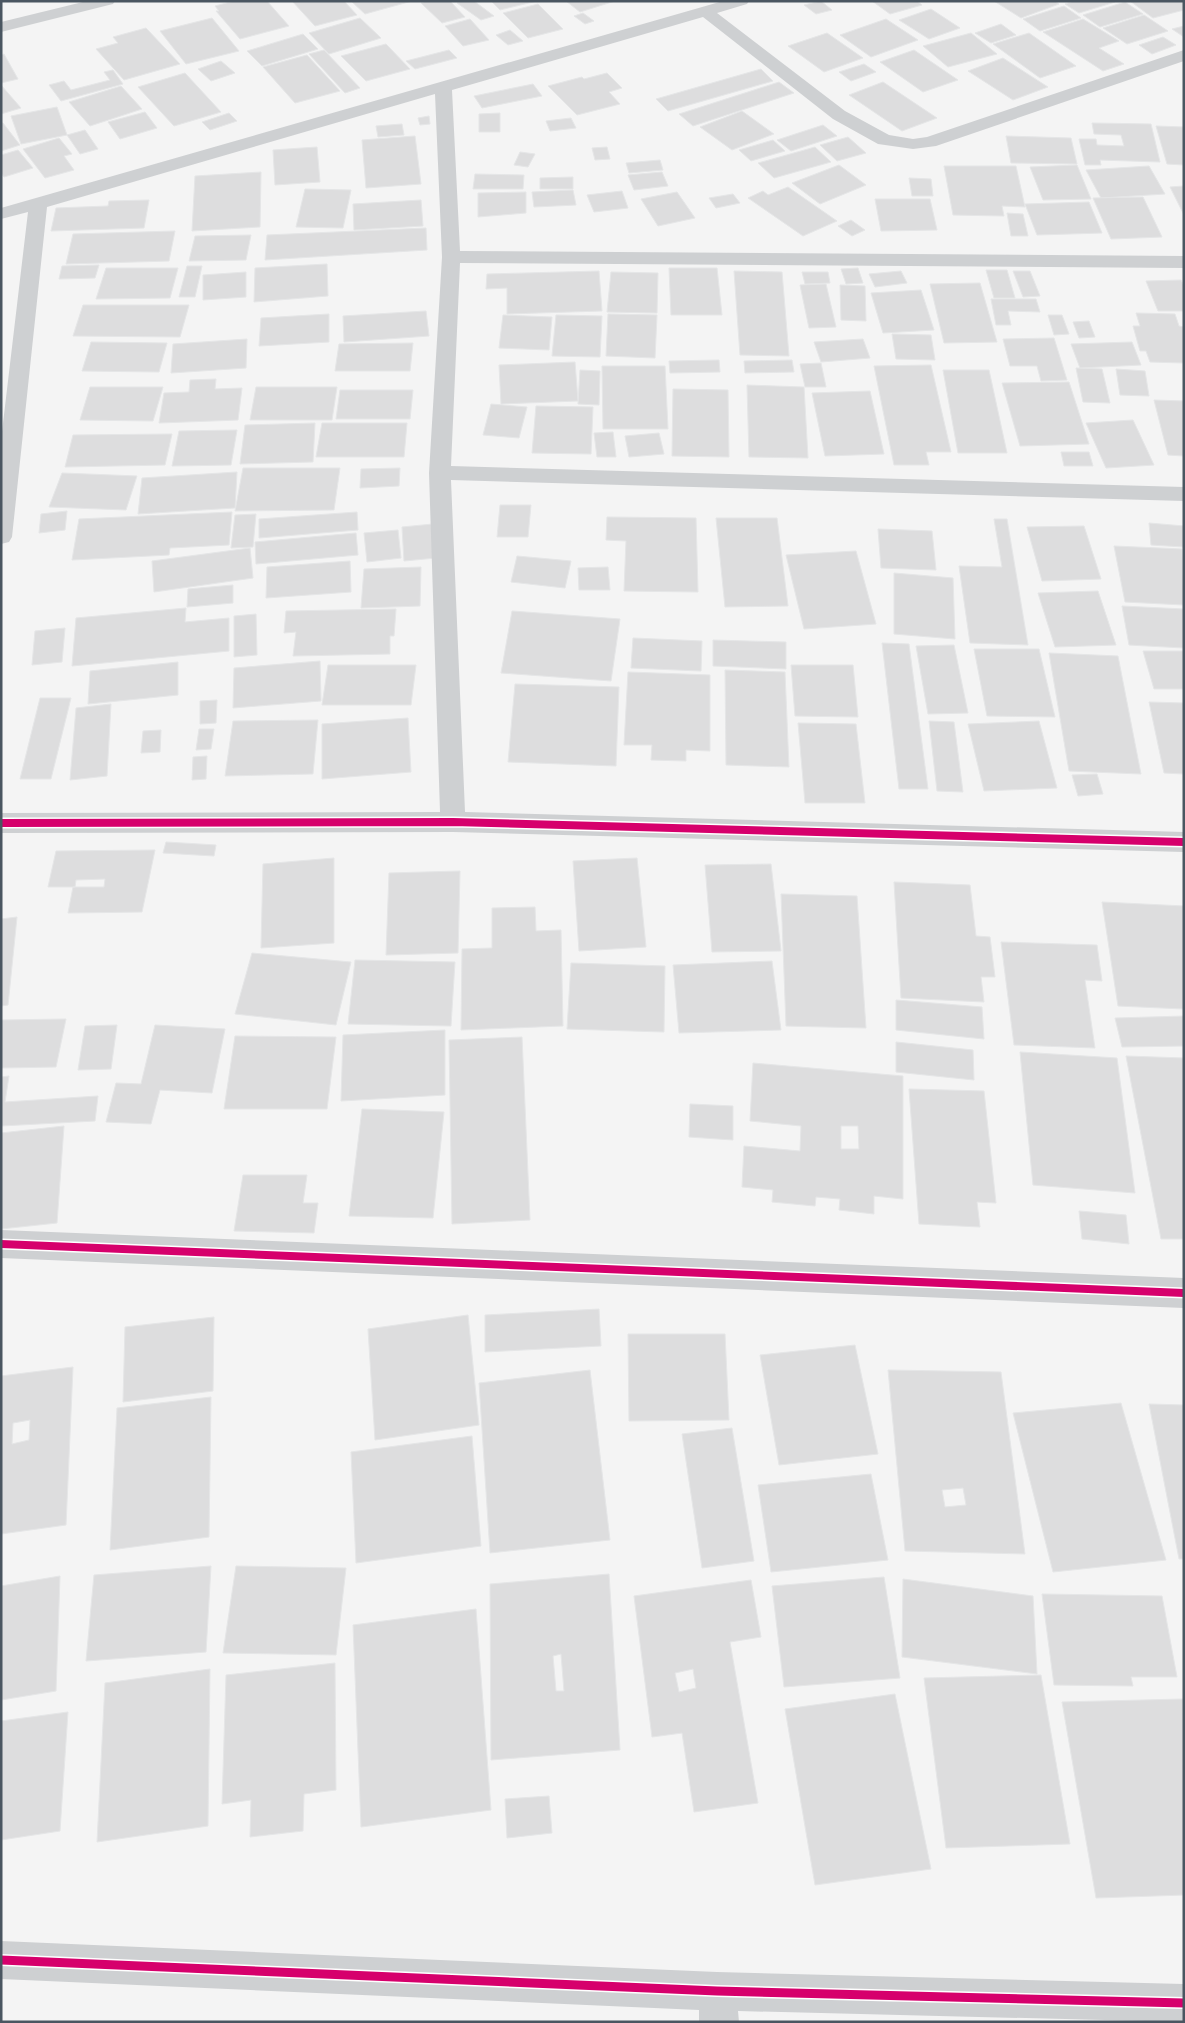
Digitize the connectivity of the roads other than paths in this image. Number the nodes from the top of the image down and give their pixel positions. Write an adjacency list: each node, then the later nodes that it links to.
1 (107, 1): 4 (street)
2 (741, 1): 3 (street)
3 (706, 12): 5 (street); 6 (street)
4 (1, 27)
5 (1184, 55)
6 (443, 87): 7 (street); 9 (street)
7 (38, 204): 8 (street); 13 (street)
8 (1, 214)
9 (451, 257): 10 (street); 11 (street)
10 (1184, 262)
11 (440, 473): 12 (street); 14 (street)
12 (1184, 494)
13 (1, 537)
14 (453, 822): 15 (street); 16 (street)
15 (1, 823)
16 (1184, 842)
17 (1, 1244): 18 (street)
18 (1184, 1293)
19 (1, 1960): 21 (street)
20 (1184, 2003): 21 (street)
21 (718, 2006)

